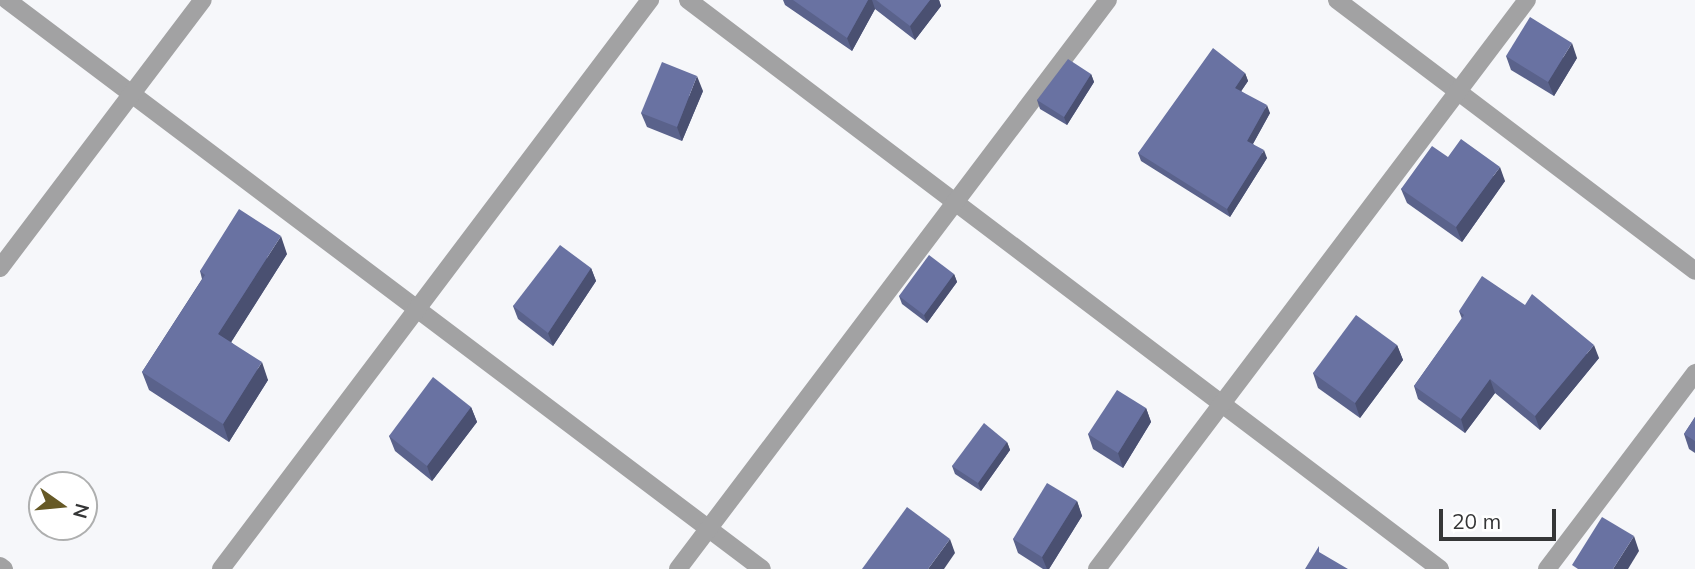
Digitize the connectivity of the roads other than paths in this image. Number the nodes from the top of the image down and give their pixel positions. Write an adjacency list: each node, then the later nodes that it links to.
1 (7, 0): 9 (street)
2 (203, 0): 9 (street)
3 (650, 0): 13 (street)
4 (688, 0): 10 (street)
5 (1108, 0): 10 (street)
6 (1337, 0): 8 (street)
7 (1527, 0): 8 (street)
8 (1458, 91): 12 (street); 15 (street)
9 (132, 94): 11 (street); 13 (street)
10 (956, 201): 15 (street); 16 (street)
11 (0, 268)
12 (1695, 271)
13 (417, 309): 16 (street); 17 (street)
14 (1695, 373): 22 (street)
15 (1223, 402): 20 (street); 21 (street)
16 (708, 528): 18 (street); 19 (street)
17 (221, 569)
18 (677, 569)
19 (762, 569)
20 (1097, 569)
21 (1440, 569)
22 (1547, 569)

